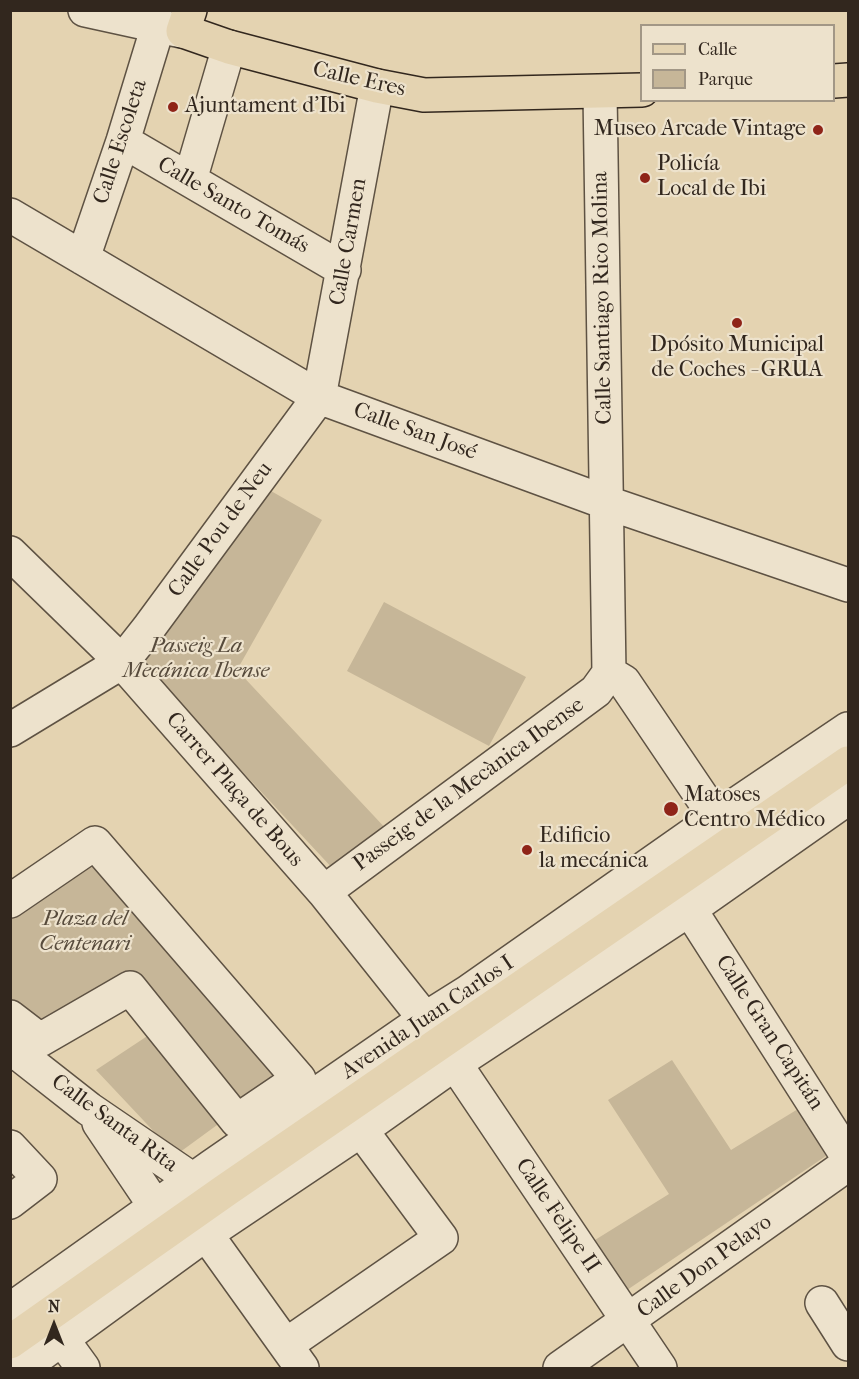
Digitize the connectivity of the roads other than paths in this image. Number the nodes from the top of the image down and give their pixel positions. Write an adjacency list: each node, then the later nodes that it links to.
1 (85, 10): 2 (street, Calle Eres)
2 (177, 23): 3 (main road, Calle Eres); 7 (street, Calle Escoleta)
3 (229, 47): 4 (main road, Calle Eres); 8 (street)
4 (377, 86): 6 (main road, Calle Eres); 11 (street, Calle Carmen)
5 (640, 90): 6 (main road, Calle Eres)
6 (600, 93): 13 (street, Calle Santiago Rico Molina)
7 (123, 141): 8 (street, Calle Santo Tomás); 10 (street, Calle Escoleta)
8 (190, 180): 11 (street, Calle Santo Tomás)
9 (10, 215): 10 (street, Calle San José)
10 (83, 258): 12 (street, Calle San José)
11 (344, 270): 12 (street, Calle Carmen)
12 (320, 397): 13 (street, Calle San José); 16 (street, Calle Pou de Neu)
13 (605, 502): 15 (street, Calle San José); 17 (street, Calle Santiago Rico Molina)
14 (10, 553): 16 (street, Carrer Plaça de Bous)
15 (849, 585)
16 (122, 662): 19 (street); 23 (street, Carrer Plaça de Bous)
17 (609, 673): 22 (street); 23 (street, Passeig de la Mecànica Ibense)
18 (849, 729): 22 (street, Avenida Juan Carlos I)
19 (10, 730)
20 (849, 763): 24 (main road, Avenida Juan Carlos I)
21 (849, 798): 24 (street, Avenida Juan Carlos I)
22 (716, 818): 27 (street, Avenida Juan Carlos I)
23 (324, 892): 27 (street, Carrer Plaça de Bous)
24 (682, 896): 27 (main road, Avenida Juan Carlos I); 32 (street, Calle Gran Capitán)
25 (10, 901): 26 (street)
26 (10, 1017)
27 (439, 1042): 30 (street, Avenida Juan Carlos I); 34 (street, Avenida Juan Carlos I); 37 (main road, Avenida Juan Carlos I); 40 (street, Calle Felipe II)
28 (10, 1047): 29 (street, Calle Santa Rita)
29 (89, 1109): 34 (street, Calle Santa Rita); 36 (street)
30 (361, 1130): 37 (street, Avenida Juan Carlos I); 44 (street)
31 (10, 1147): 35 (street)
32 (849, 1157)
33 (849, 1164): 40 (street, Calle Don Pelayo)
34 (193, 1180): 36 (street, Avenida Juan Carlos I); 37 (street, Calle Santa Rita)
35 (10, 1202)
36 (154, 1206): 39 (street, Avenida Juan Carlos I)
37 (199, 1224): 41 (street, Avenida Juan Carlos I); 42 (main road, Avenida Juan Carlos I); 44 (street)
38 (822, 1304): 43 (street)
39 (10, 1310)
40 (628, 1322): 48 (street, Calle Don Pelayo); 49 (street, Calle Felipe II)
41 (62, 1339): 46 (street, Avenida Juan Carlos I); 47 (street)
42 (10, 1342)
43 (849, 1344)
44 (294, 1357)
45 (849, 1365): 50 (street)
46 (22, 1368)
47 (83, 1368)
48 (560, 1368)
49 (660, 1368)
50 (842, 1368)

